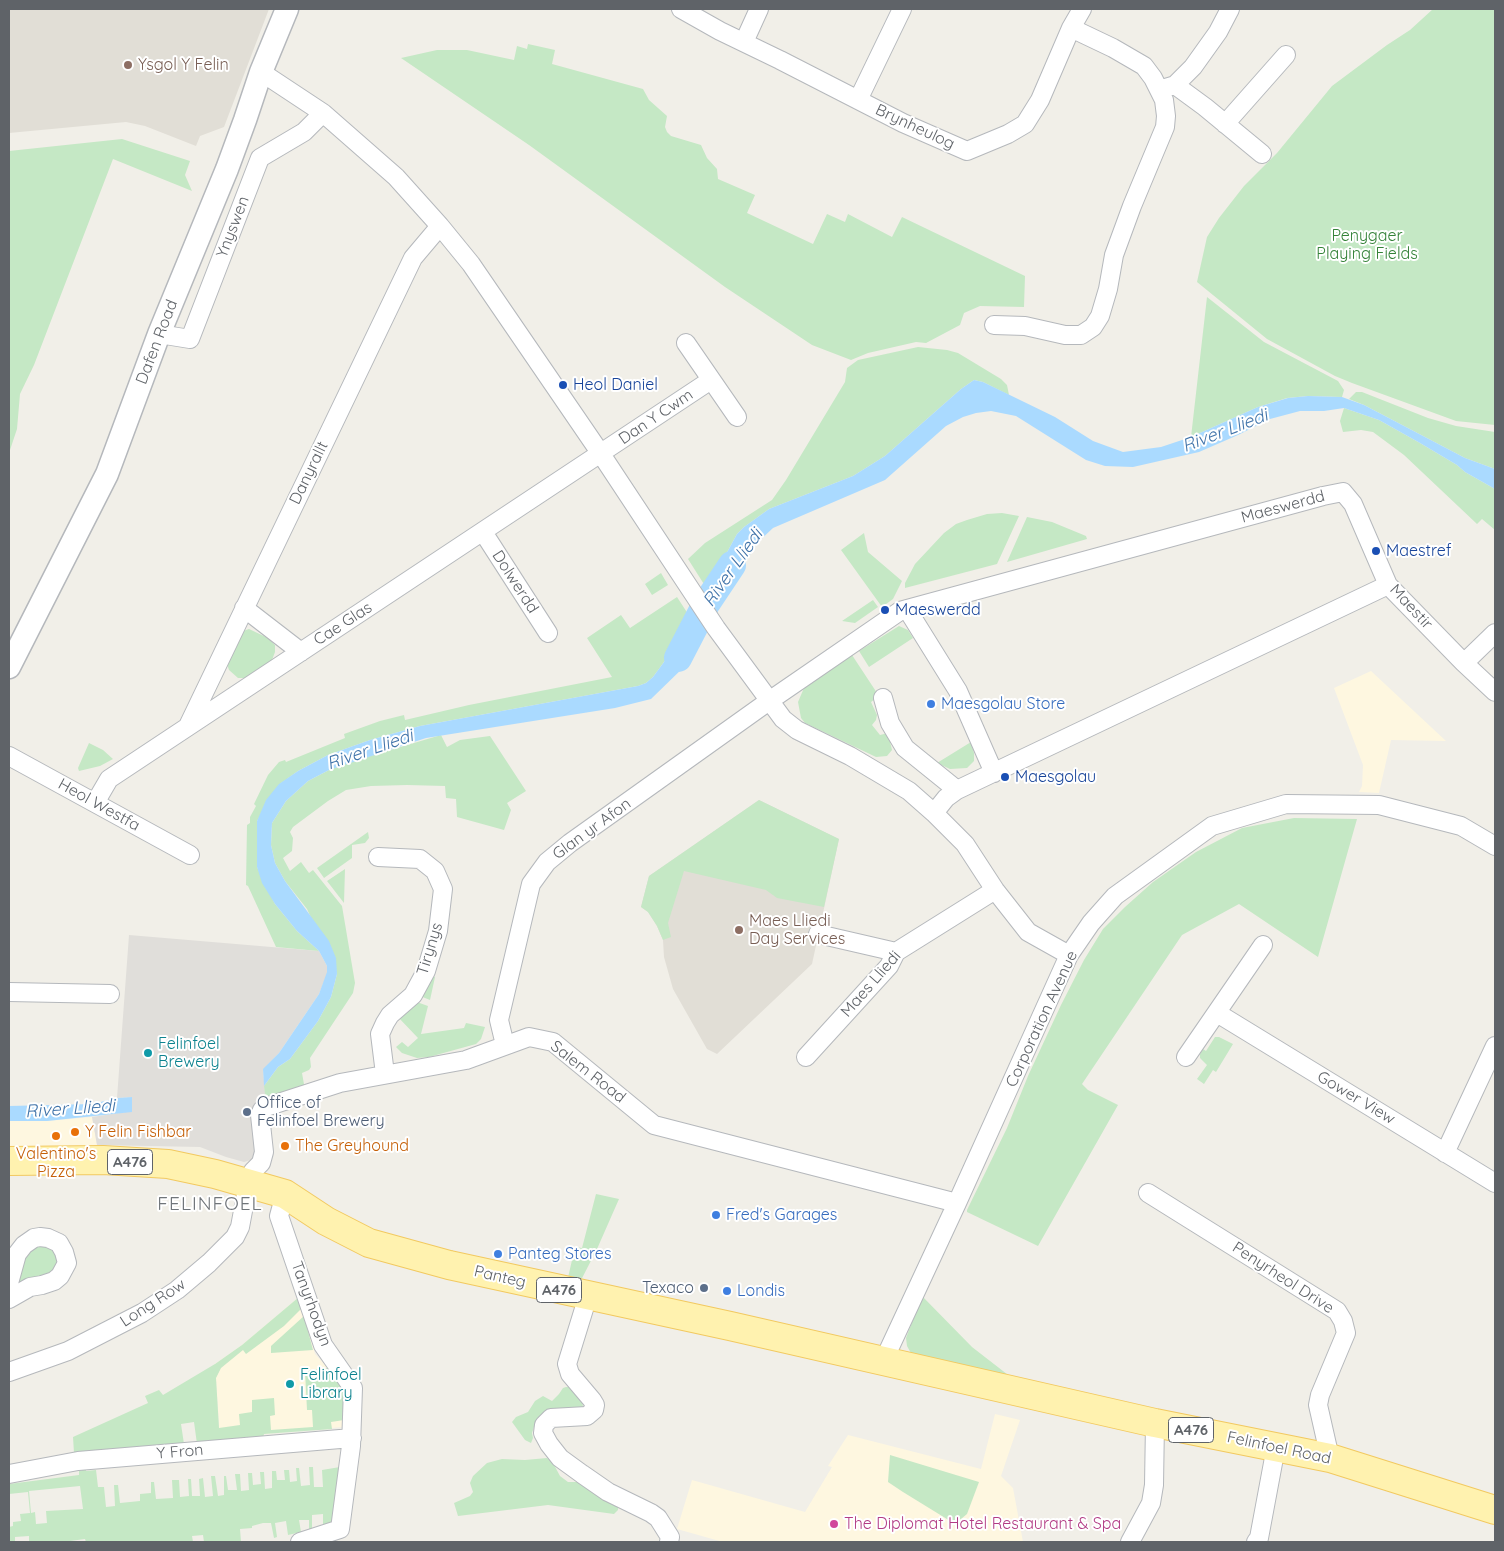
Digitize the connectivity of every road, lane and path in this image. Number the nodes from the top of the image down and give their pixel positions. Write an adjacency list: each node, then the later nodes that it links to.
1 (287, 9): 10 (street, Dafen Road)
2 (681, 9): 8 (street, Brynheulog)
3 (759, 9): 8 (street)
4 (902, 9): 12 (street)
5 (1082, 9): 7 (street, Brynheulog)
6 (1230, 9): 11 (street)
7 (1071, 28): 11 (street); 12 (street, Brynheulog)
8 (744, 42): 12 (street, Brynheulog)
9 (1286, 55): 14 (street)
10 (261, 72): 13 (street); 18 (street, Dafen Road)
11 (1167, 87): 14 (street); 17 (street)
12 (858, 100)
13 (323, 113): 16 (street); 18 (street, Ynyswen)
14 (1225, 124): 15 (street)
15 (1262, 154)
16 (440, 226): 22 (street); 26 (street, Danyrallt)
17 (994, 325)
18 (160, 334): 32 (street, Dafen Road)
19 (686, 343): 20 (street, Dan Y Cwm)
20 (711, 380): 21 (street, Dan Y Cwm); 22 (street, Dan Y Cwm)
21 (737, 417)
22 (601, 454): 24 (street, Cae Glas); 35 (street)
23 (1354, 504): 25 (street, Maestir); 27 (street, Maeswerdd)
24 (483, 532): 28 (street, Dolwerdd); 30 (street, Cae Glas)
25 (1388, 585): 31 (street, Maestir); 38 (street)
26 (244, 608): 30 (street); 36 (street, Danyrallt)
27 (906, 609): 35 (street, Maeswerdd); 38 (street)
28 (548, 633)
29 (1495, 633): 31 (street)
30 (301, 652): 36 (street, Cae Glas)
31 (1464, 663): 33 (street, Maestir)
32 (9, 666)
33 (1495, 692)
34 (883, 698): 39 (street)
35 (769, 701): 41 (street); 53 (street, Glan yr Afon)
36 (188, 727): 40 (street, Cae Glas)
37 (9, 756): 40 (street, Heol Westfa)
38 (994, 772): 39 (street)
39 (957, 790): 41 (street)
40 (95, 803): 43 (street, Heol Westfa)
41 (934, 813): 45 (street)
42 (1495, 846): 49 (street, Corporation Avenue)
43 (190, 855)
44 (378, 857): 57 (street, Tirynys)
45 (995, 890): 48 (street, Maes Lliedi); 49 (street)
46 (818, 934): 48 (street)
47 (1263, 945): 52 (street)
48 (896, 952): 55 (street, Maes Lliedi)
49 (1069, 955): 64 (street, Corporation Avenue)
50 (9, 992): 51 (street)
51 (110, 994)
52 (1217, 1013): 56 (street); 58 (street, Gower View)
53 (504, 1045): 57 (street, Salem Road); 64 (street, Salem Road)
54 (1495, 1046): 58 (street)
55 (806, 1057)
56 (1186, 1057)
57 (385, 1074): 60 (street, Salem Road)
58 (1445, 1152): 61 (street, Gower View)
59 (9, 1161): 60 (main road, A476)
60 (250, 1177): 63 (main road, Panteg / A476); 69 (street, Long Row)
61 (1495, 1183)
62 (1148, 1193): 73 (street, Penyrheol Drive)
63 (284, 1194): 66 (main road, Panteg / A476); 71 (street, Tanyrhodyn)
64 (957, 1203): 68 (street, Corporation Avenue)
65 (9, 1283): 67 (street)
66 (588, 1296): 68 (main road, Panteg / A476); 77 (street)
67 (9, 1299)
68 (883, 1362): 70 (main road, Felinfoel Road / A476)
69 (9, 1372)
70 (1155, 1423): 72 (main road, Felinfoel Road / A476); 78 (street)
71 (352, 1438): 74 (street, Y Fron); 76 (street, Tanyrhodyn)
72 (1276, 1447): 73 (main road, Felinfoel Road / A476); 79 (street)
73 (1330, 1458): 75 (main road, Felinfoel Road / A476)
74 (9, 1474)
75 (1495, 1510)
76 (300, 1542)
77 (669, 1542)
78 (1130, 1542)
79 (1256, 1542)

